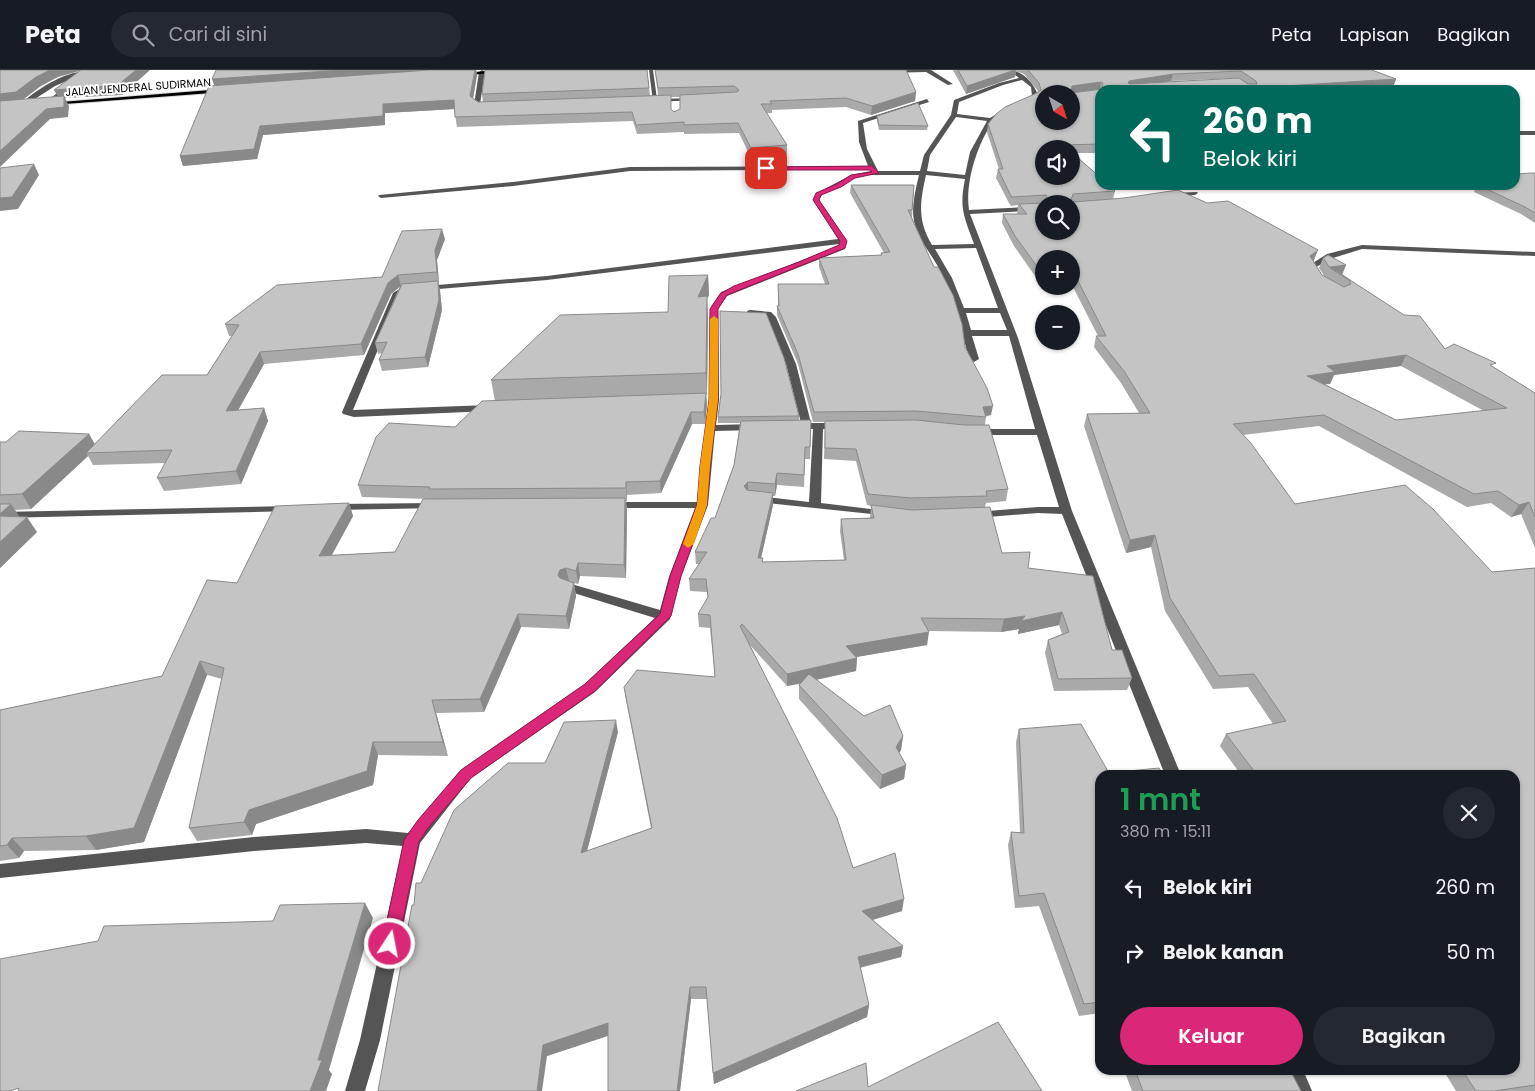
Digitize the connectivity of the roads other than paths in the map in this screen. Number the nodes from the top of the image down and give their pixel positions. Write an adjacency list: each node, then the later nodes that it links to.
1 (517, 70): 5 (main road)
2 (651, 70): 13 (street)
3 (927, 70): 6 (street); 9 (street)
4 (1011, 70): 8 (street)
5 (482, 72): 7 (main road); 20 (street)
6 (882, 73)
7 (453, 74)
8 (1027, 82): 12 (street); 22 (street)
9 (950, 84)
10 (225, 91): 17 (main road, JALAN JENDERAL SUDIRMAN)
11 (698, 100): 14 (street)
12 (1032, 100): 23 (street)
13 (655, 101): 14 (street); 16 (street)
14 (676, 101): 21 (street)
15 (927, 101): 26 (street)
16 (645, 102)
17 (47, 103): 18 (main road, JALAN JENDERAL SUDIRMAN); 18 (street)
18 (22, 105): 19 (main road, JALAN JENDERAL SUDIRMAN)
19 (14, 106)
20 (498, 106)
21 (676, 109)
22 (954, 115): 23 (street); 27 (street)
23 (991, 120): 28 (street)
24 (1520, 133): 25 (street)
25 (1535, 133)
26 (874, 171): 27 (street); 30 (street); 34 (street)
27 (929, 174): 28 (street); 36 (street)
28 (964, 176): 33 (street)
29 (1195, 193): 31 (street)
30 (381, 196)
31 (1161, 196)
32 (1035, 208): 33 (street)
33 (966, 212): 35 (street)
34 (844, 241): 45 (street); 48 (street)
35 (974, 246): 36 (street); 39 (street)
36 (929, 247): 40 (street)
37 (1535, 254): 38 (street)
38 (1322, 282)
39 (1003, 310): 40 (street); 43 (street)
40 (964, 311): 42 (street)
41 (741, 312): 46 (street)
42 (966, 333): 43 (street); 44 (street)
43 (1012, 333): 50 (street)
44 (974, 359)
45 (500, 408)
46 (812, 426): 47 (street); 48 (street); 54 (street)
47 (858, 426)
48 (710, 428): 53 (street)
49 (962, 432): 50 (street)
50 (1037, 432): 58 (street)
51 (752, 498): 54 (street)
52 (603, 505): 53 (street)
53 (702, 505): 63 (street)
54 (815, 505): 60 (street)
55 (444, 506): 56 (street)
56 (326, 508)
57 (299, 509): 59 (street)
58 (1066, 511): 61 (street); 64 (street)
59 (0, 515)
60 (900, 515)
61 (968, 515)
62 (568, 587): 63 (street)
63 (665, 616): 65 (street)
64 (1171, 770)
65 (412, 840): 66 (street); 68 (street)
66 (0, 871)
67 (1296, 1075): 69 (street)
68 (355, 1091)
69 (1302, 1091)

